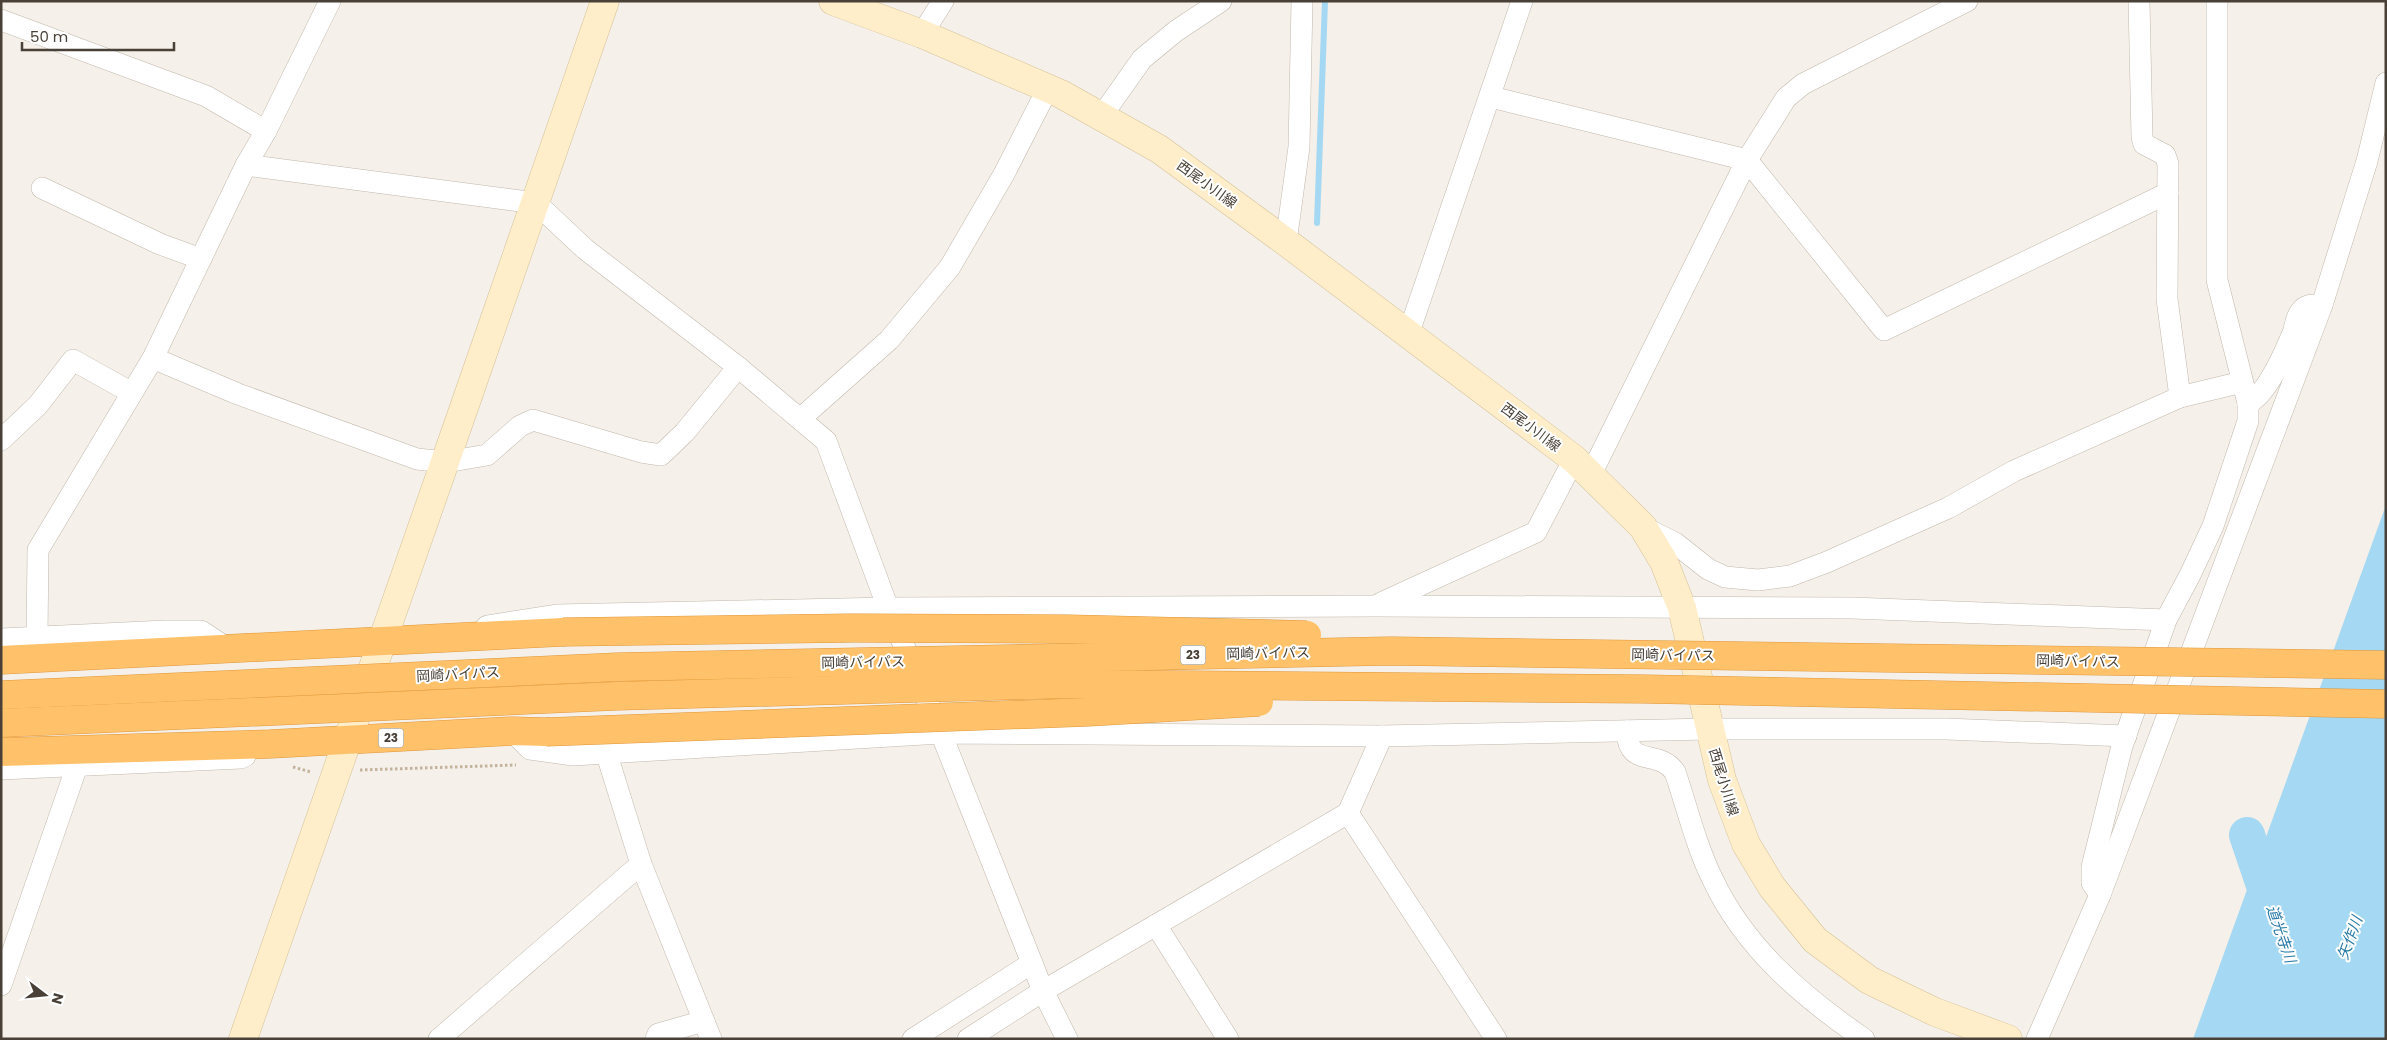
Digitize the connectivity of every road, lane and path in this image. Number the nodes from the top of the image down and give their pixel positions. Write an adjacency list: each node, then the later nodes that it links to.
1 (330, 1): 17 (street)
2 (605, 1): 22 (main road)
3 (833, 1): 12 (main road, 西尾小川線)
4 (943, 1): 12 (street)
5 (1221, 1): 16 (street)
6 (1302, 1): 23 (street)
7 (1522, 1): 15 (street)
8 (1967, 1): 18 (street)
9 (2139, 1): 21 (street)
10 (2217, 1): 29 (street)
11 (1, 20): 17 (street)
12 (922, 34): 14 (main road, 西尾小川線)
13 (2386, 83): 25 (street)
14 (1048, 88): 16 (main road, 西尾小川線); 33 (street)
15 (1491, 97): 18 (street); 26 (street)
16 (1101, 117): 23 (main road, 西尾小川線)
17 (266, 131): 19 (street)
18 (1747, 160): 21 (street); 36 (street)
19 (246, 165): 22 (street); 24 (street)
20 (42, 188): 24 (street)
21 (2168, 193): 31 (street)
22 (536, 203): 28 (street); 35 (main road)
23 (1286, 242): 26 (main road, 西尾小川線)
24 (201, 260): 27 (street)
25 (2322, 305): 32 (street); 71 (street)
26 (1408, 335): 36 (main road, 西尾小川線)
27 (153, 358): 30 (street); 35 (street)
28 (738, 367): 33 (street); 35 (street)
29 (2242, 382): 31 (street); 32 (street)
30 (132, 393): 34 (street); 42 (street)
31 (2180, 397): 37 (street)
32 (2248, 403): 41 (street)
33 (800, 419): 39 (street)
34 (1, 440)
35 (446, 462): 45 (main road)
36 (1582, 466): 37 (main road, 西尾小川線); 38 (street)
37 (1643, 526): 40 (main road, 西尾小川線)
38 (1376, 606): 39 (street); 40 (street)
39 (888, 608): 43 (street); 57 (street)
40 (1682, 608): 41 (street); 54 (main road, 西尾小川線)
41 (2166, 620): 59 (street)
42 (37, 637): 44 (street); 46 (street)
43 (461, 638): 45 (highway, 23); 47 (highway, 23, bridge)
44 (1, 639)
45 (383, 641): 46 (highway, 23); 60 (main road)
46 (215, 649): 48 (highway, 23)
47 (1390, 651): 49 (highway, 岡崎バイパス / 23, bridge); 51 (highway, 岡崎バイパス / 23, bridge)
48 (1, 660)
49 (2386, 665)
50 (1314, 685): 52 (highway, 岡崎バイパス / 23, bridge); 53 (highway, 岡崎バイパス / 23, bridge); 55 (highway, 23, bridge)
51 (1, 695)
52 (2386, 704)
53 (1, 723)
54 (1709, 729): 56 (street); 59 (street); 86 (main road, 西尾小川線)
55 (512, 731): 60 (highway, 23); 63 (street)
56 (1627, 731): 58 (street); 85 (street)
57 (941, 733): 58 (street); 63 (street); 73 (street)
58 (1382, 736): 69 (street)
59 (2126, 736): 71 (street)
60 (346, 740): 61 (highway, 23); 68 (main road)
61 (270, 744): 62 (highway, 23); 66 (street)
62 (1, 752)
63 (607, 755): 70 (street)
64 (288, 765): 68 (path)
65 (519, 765): 68 (path)
66 (77, 766): 67 (street); 74 (street)
67 (1, 769)
68 (335, 770): 77 (main road)
69 (1348, 813): 72 (street); 84 (street)
70 (641, 864): 76 (street); 78 (street)
71 (2100, 895): 87 (street)
72 (1156, 925): 75 (street); 83 (street)
73 (1032, 963): 75 (street); 80 (street)
74 (1, 985)
75 (1043, 991): 81 (street); 82 (street)
76 (708, 1030): 79 (street)
77 (243, 1039)
78 (439, 1039)
79 (656, 1039)
80 (913, 1039)
81 (968, 1039)
82 (1067, 1039)
83 (1228, 1039)
84 (1496, 1039)
85 (1864, 1039)
86 (2008, 1039)
87 (2037, 1039)

